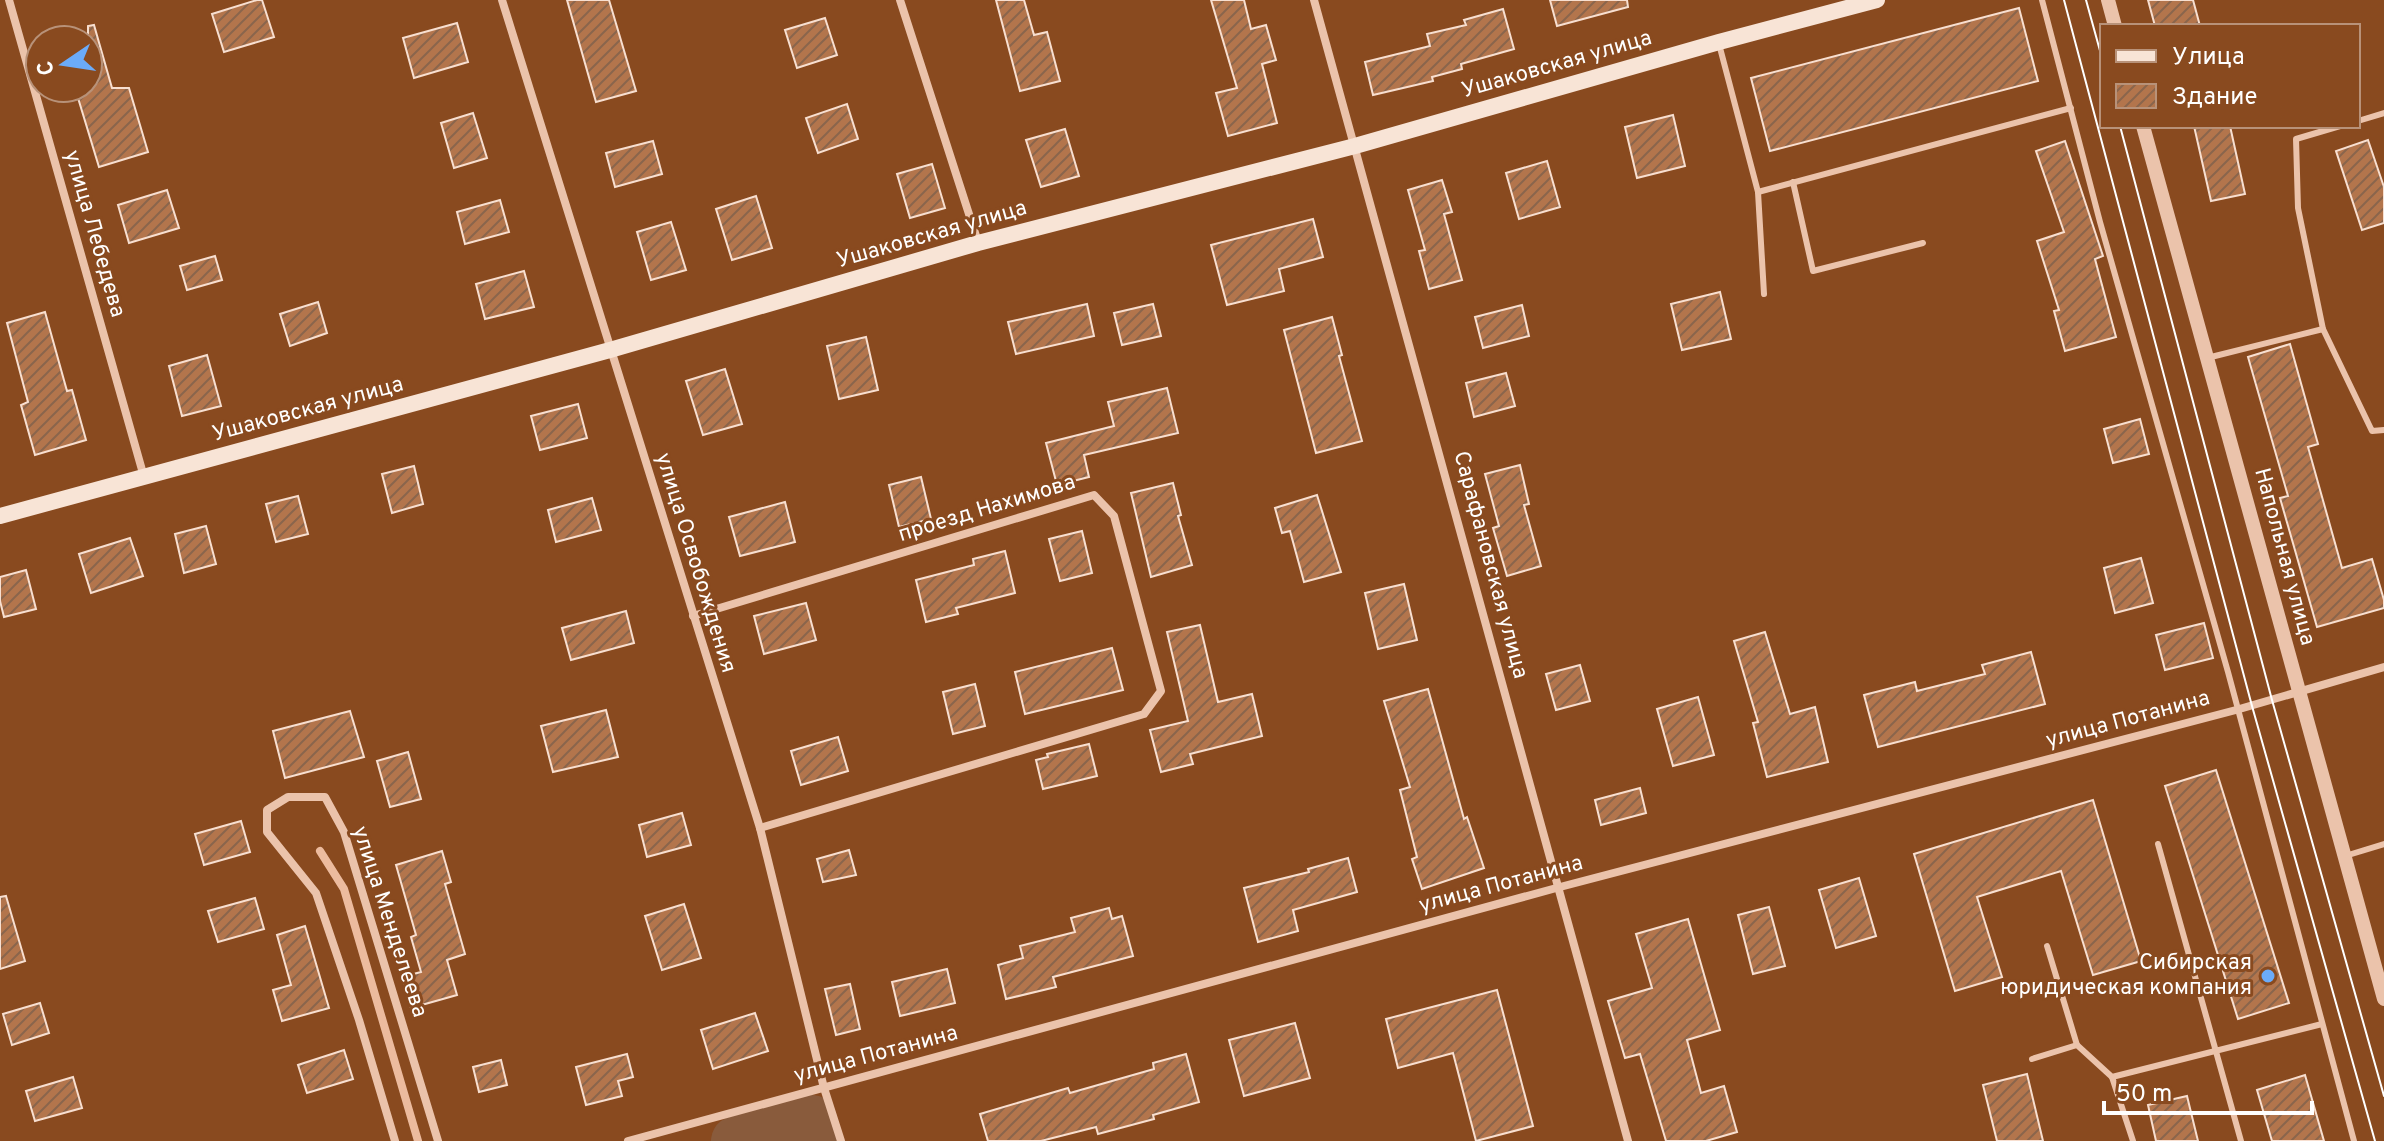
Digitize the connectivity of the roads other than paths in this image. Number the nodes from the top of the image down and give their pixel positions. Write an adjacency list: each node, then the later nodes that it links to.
1 (9, 0): 25 (street, улица Лебедева)
2 (502, 0): 22 (street, улица Освобождения)
3 (900, 0): 18 (street)
4 (1314, 0): 15 (street, Сарафановская улица)
5 (1877, 0): 9 (main road, Ушаковская улица)
6 (2042, 0): 10 (lane)
7 (2108, 0): 8 (street)
8 (2114, 24)
9 (1719, 42): 15 (main road, Ушаковская улица); 17 (lane)
10 (2071, 108): 16 (lane); 30 (lane)
11 (2384, 113): 12 (lane)
12 (2360, 120)
13 (2144, 128): 23 (street, Напольная улица)
14 (2333, 128): 21 (lane)
15 (1355, 146): 18 (main road, Ушаковская улица); 35 (street, Сарафановская улица)
16 (1793, 182): 17 (lane); 19 (lane)
17 (1758, 192): 20 (lane)
18 (978, 243): 22 (main road, Ушаковская улица)
19 (1923, 243)
20 (1764, 294)
21 (2323, 329): 23 (lane); 24 (lane)
22 (610, 350): 25 (main road, Ушаковская улица); 27 (street, улица Освобождения)
23 (2207, 358): 29 (street, Напольная улица)
24 (2384, 430)
25 (144, 478): 26 (main road, Ушаковская улица)
26 (0, 516)
27 (693, 616): 31 (street, улица Освобождения); 31 (street, проезд Нахимова)
28 (2384, 667): 29 (street, улица Потанина)
29 (2299, 692): 30 (street, улица Потанина); 34 (street, Напольная улица)
30 (2236, 710): 35 (street, улица Потанина); 38 (lane)
31 (760, 828): 43 (street, улица Освобождения)
32 (2158, 844): 40 (lane)
33 (2384, 844): 34 (lane)
34 (2345, 856): 37 (street, Напольная улица)
35 (1560, 887): 43 (street, улица Потанина); 48 (street, Сарафановская улица)
36 (2047, 946): 39 (lane)
37 (2384, 999)
38 (2322, 1024): 40 (lane); 51 (lane)
39 (2077, 1045): 41 (lane); 42 (lane)
40 (2216, 1051): 42 (lane); 50 (lane)
41 (2032, 1059)
42 (2112, 1077): 49 (lane)
43 (824, 1088): 46 (street, улица Потанина); 47 (street, улица Освобождения)
44 (395, 1141): 45 (street, улица Менделеева)
45 (438, 1141)
46 (628, 1141)
47 (841, 1141)
48 (1628, 1141)
49 (2133, 1141)
50 (2241, 1141)
51 (2354, 1141)

